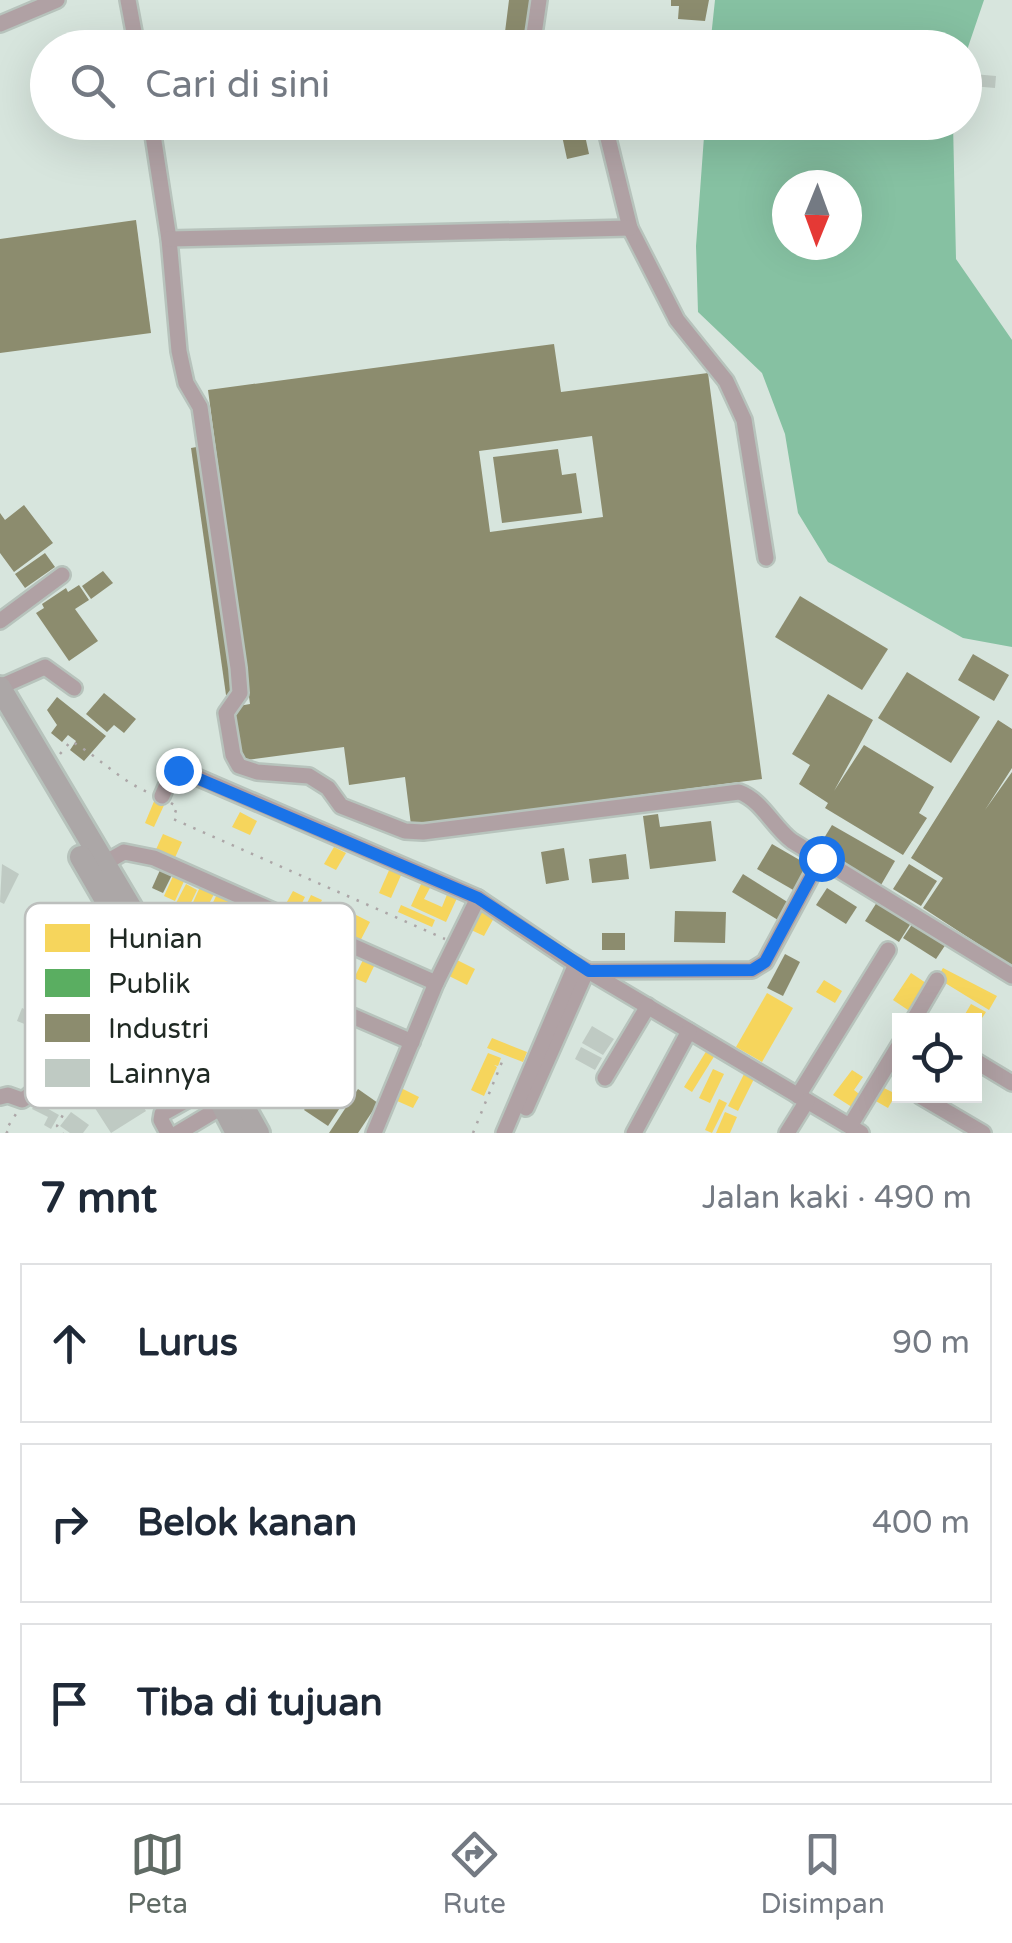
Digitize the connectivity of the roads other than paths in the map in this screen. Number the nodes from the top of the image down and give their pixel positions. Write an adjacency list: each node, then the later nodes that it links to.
1 (57, 0): 4 (street)
2 (128, 0): 5 (street)
3 (539, 0): 6 (street)
4 (0, 24)
5 (134, 30)
6 (535, 30)
7 (154, 140): 10 (street)
8 (608, 140): 9 (street)
9 (630, 228): 10 (street); 11 (street)
10 (170, 239): 18 (street)
11 (766, 558)
12 (62, 575): 13 (street)
13 (0, 621)
14 (0, 687): 15 (street); 19 (highway)
15 (74, 688)
16 (0, 718): 21 (highway)
17 (162, 796): 20 (street)
18 (821, 858): 26 (street); 27 (street)
19 (103, 864): 22 (highway); 23 (street)
20 (478, 898): 26 (street); 29 (street)
21 (106, 903)
22 (121, 903)
23 (256, 903)
24 (355, 947): 29 (street)
25 (888, 950): 42 (street)
26 (584, 968): 30 (street); 55 (street); 56 (street)
27 (1012, 976)
28 (937, 980): 31 (street)
29 (436, 983): 34 (street)
30 (648, 1006): 33 (street); 38 (street)
31 (916, 1013)
32 (355, 1017): 34 (street)
33 (689, 1031): 42 (street); 57 (street)
34 (412, 1042): 54 (street)
35 (892, 1059): 37 (street)
36 (982, 1065): 40 (street)
37 (884, 1074): 39 (street); 49 (street)
38 (604, 1078)
39 (892, 1078)
40 (1012, 1083)
41 (0, 1097): 43 (street)
42 (803, 1098): 49 (street); 58 (street)
43 (25, 1099)
44 (932, 1103): 59 (street)
45 (181, 1108): 50 (street)
46 (205, 1108): 51 (street)
47 (224, 1108): 52 (highway)
48 (240, 1108): 53 (highway)
49 (856, 1131)
50 (168, 1133)
51 (178, 1133)
52 (236, 1133)
53 (258, 1133)
54 (374, 1133)
55 (504, 1133)
56 (514, 1133)
57 (634, 1133)
58 (787, 1133)
59 (983, 1133)

